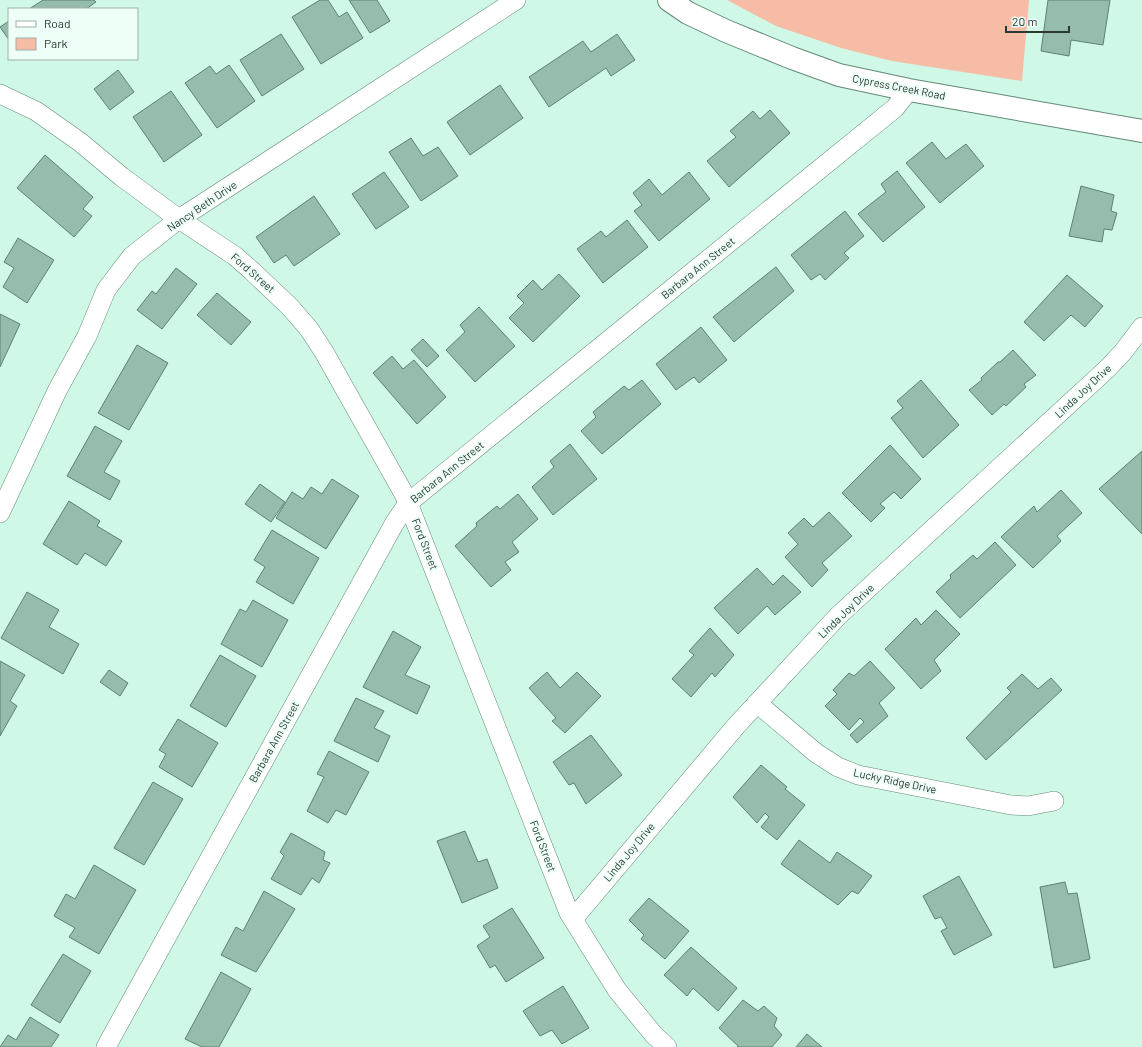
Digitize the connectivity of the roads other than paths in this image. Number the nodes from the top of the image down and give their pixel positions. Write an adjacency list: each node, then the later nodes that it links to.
1 (516, 0): 6 (street, Nancy Beth Drive)
2 (669, 0): 3 (main road, Cypress Creek Road)
3 (909, 90): 5 (main road, Cypress Creek Road); 8 (street, Barbara Ann Street)
4 (0, 94): 6 (street, Ford Street)
5 (1142, 131)
6 (179, 219): 8 (street, Ford Street); 9 (street, Nancy Beth Drive)
7 (1142, 327): 10 (street, Linda Joy Drive)
8 (408, 503): 12 (street, Ford Street); 13 (street, Barbara Ann Street)
9 (0, 513)
10 (757, 703): 11 (street, Lucky Ridge Drive); 12 (street, Linda Joy Drive)
11 (1054, 801)
12 (573, 919): 14 (street, Ford Street)
13 (106, 1047)
14 (668, 1047)

